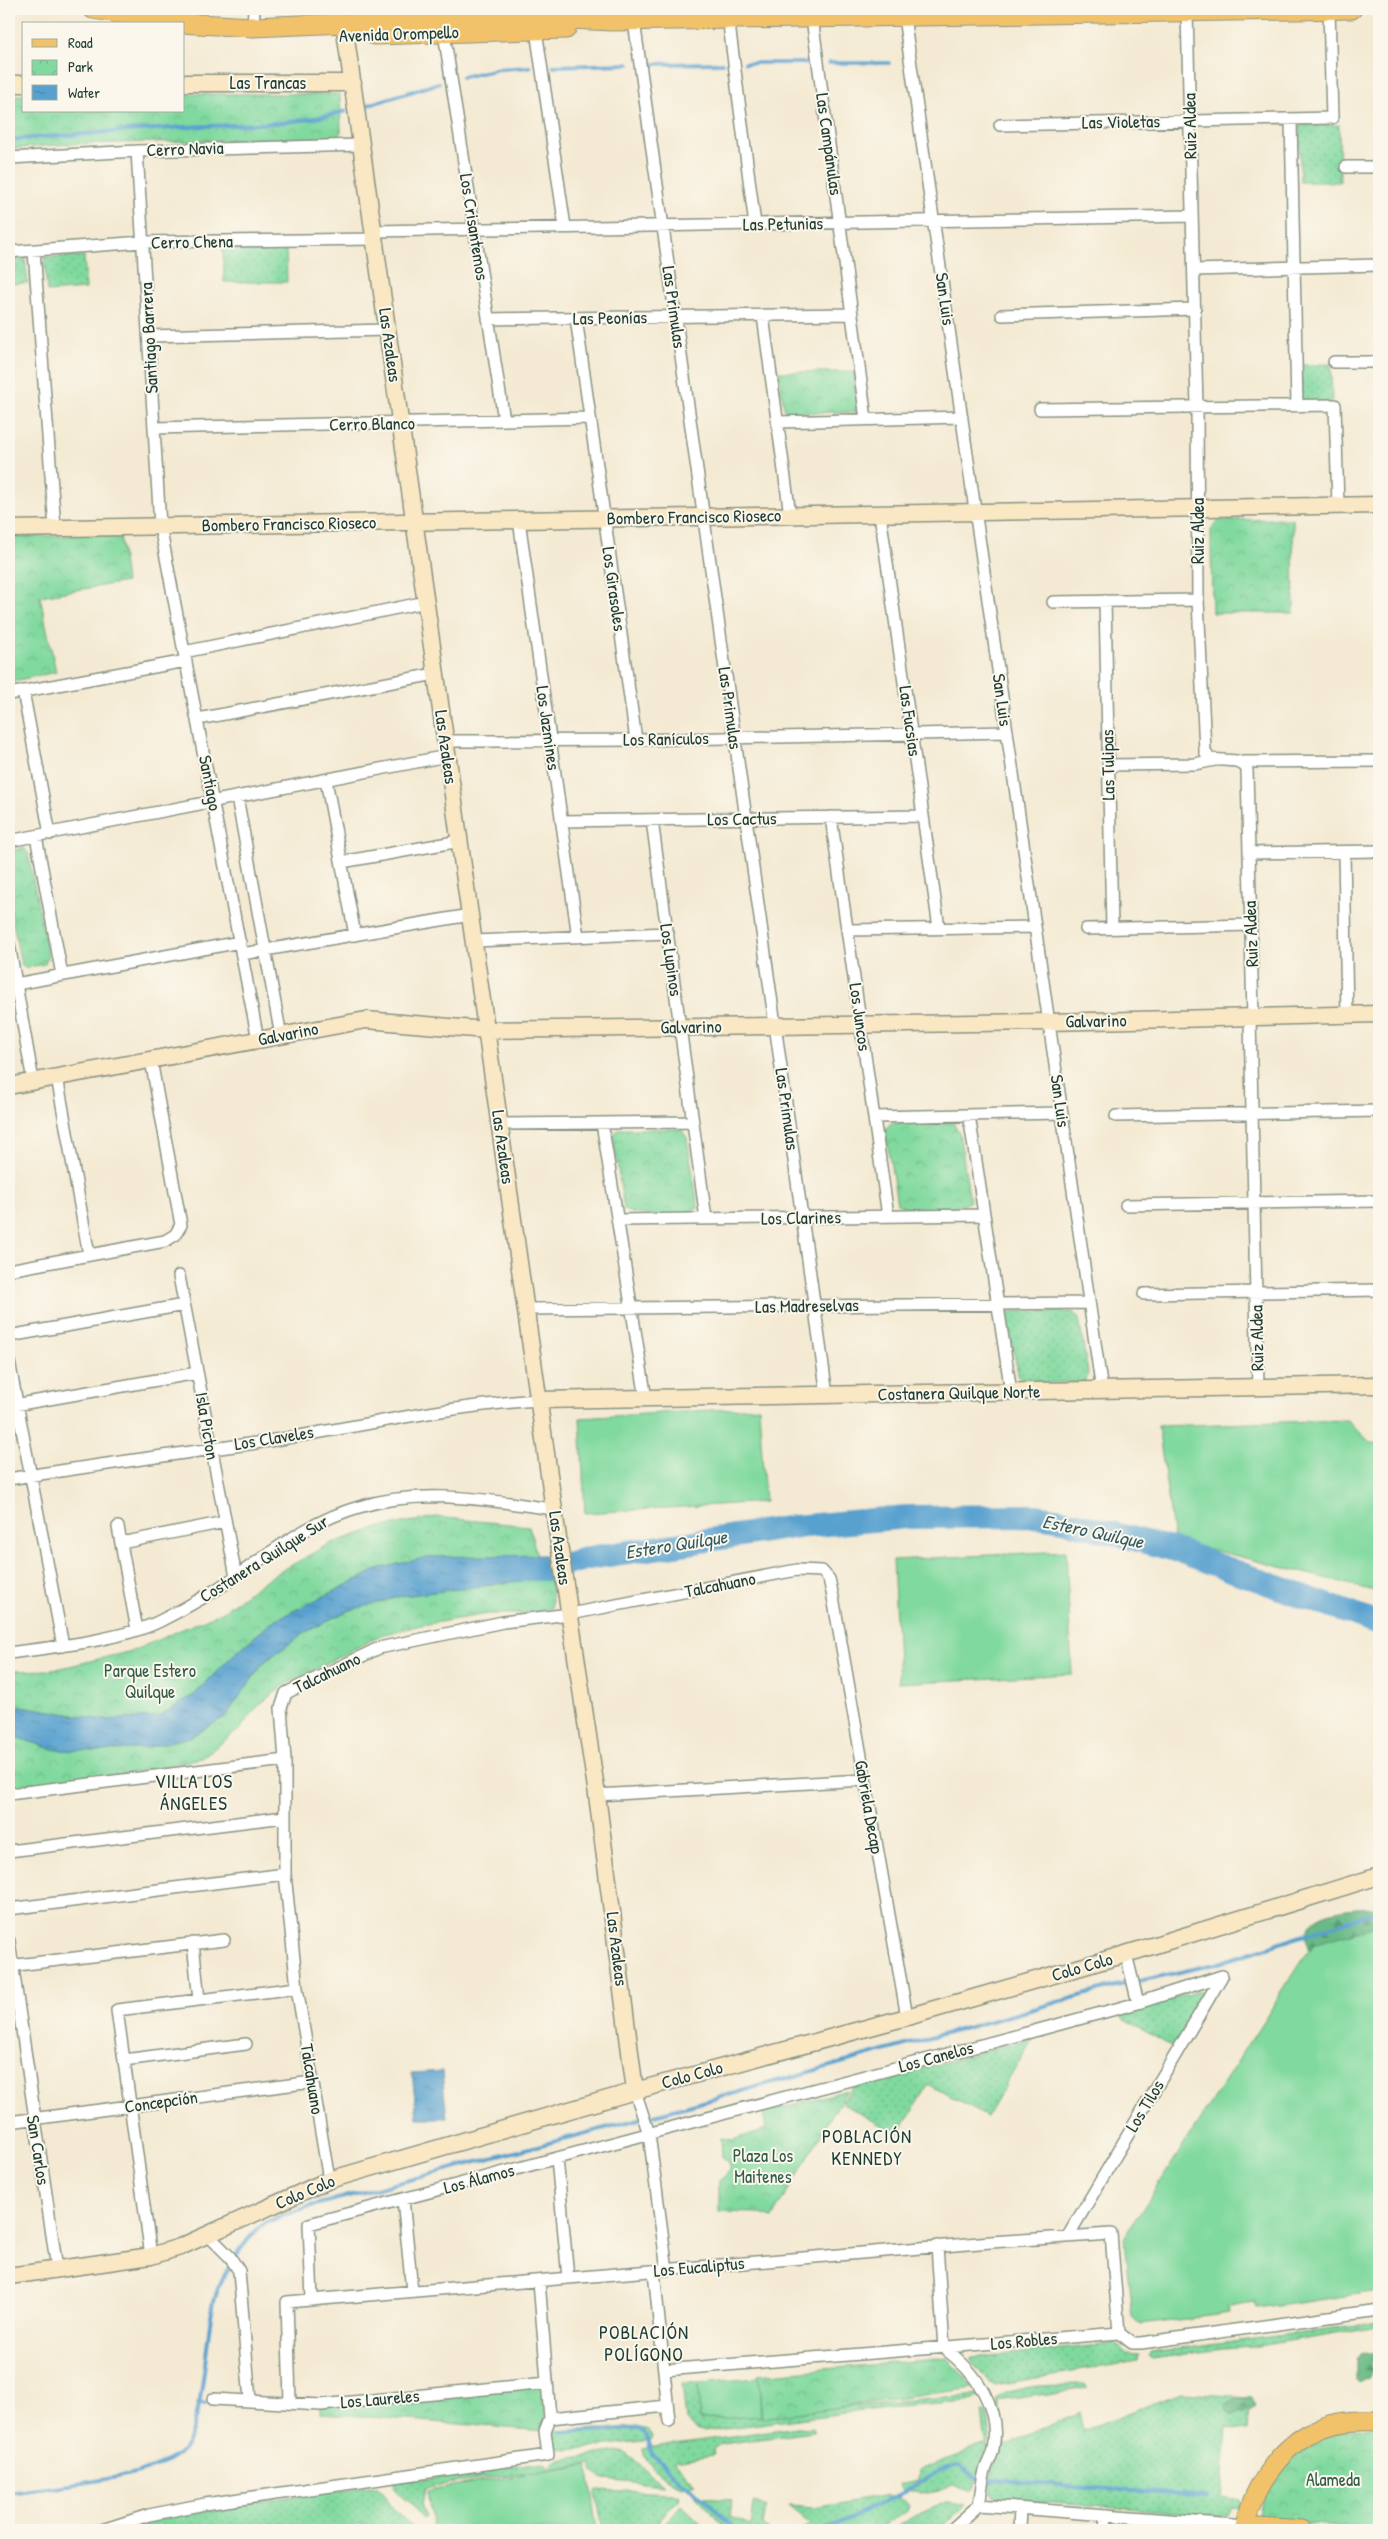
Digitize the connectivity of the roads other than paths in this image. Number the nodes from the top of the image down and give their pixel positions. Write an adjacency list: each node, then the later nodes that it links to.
1 (93, 9): 9 (main road, Avenida Orompello)
2 (1329, 9): 3 (main road, Avenida Orompello); 5 (main road, Avenida Orompello); 22 (street, Las Violetas)
3 (1352, 9)
4 (1162, 10): 5 (main road, Avenida Orompello); 6 (main road, Avenida Orompello)
5 (1188, 12): 23 (street, Ruiz Aldea)
6 (904, 13): 11 (main road, Avenida Orompello); 31 (street, San Luis)
7 (728, 14): 11 (main road, Avenida Orompello); 14 (main road, Avenida Orompello); 33 (street)
8 (402, 15): 12 (main road, Avenida Orompello); 15 (main road, Avenida Orompello)
9 (179, 18): 10 (main road, Avenida Orompello); 15 (main road, Avenida Orompello)
10 (254, 18): 15 (main road, Avenida Orompello)
11 (812, 18): 32 (street, Las Campánulas)
12 (508, 19): 13 (main road, Avenida Orompello); 16 (main road, Avenida Orompello); 17 (main road, Avenida Orompello)
13 (612, 21): 14 (main road, Avenida Orompello); 16 (main road, Avenida Orompello)
14 (634, 21): 34 (street, Las Primulas)
15 (345, 30): 17 (main road, Avenida Orompello); 18 (main road, Las Azaleas)
16 (536, 30): 35 (street)
17 (444, 34): 36 (street, Los Crisantemos)
18 (353, 83): 21 (main road, Las Trancas); 25 (main road, Las Azaleas)
19 (9, 84): 20 (main road)
20 (22, 84)
21 (185, 84)
22 (1291, 119): 23 (street, Las Violetas); 42 (street)
23 (1190, 120): 24 (street, Las Violetas); 30 (street, Ruiz Aldea)
24 (1000, 124)
25 (362, 145): 26 (street, Cerro Navia); 37 (main road, Las Azaleas)
26 (137, 151): 27 (street, Cerro Navia); 38 (street, Santiago Barrera)
27 (9, 158)
28 (1346, 167): 29 (street)
29 (1379, 167)
30 (1192, 216): 31 (street, Las Petunias); 43 (street, Ruiz Aldea)
31 (934, 221): 32 (street, Las Petunias); 58 (street, San Luis)
32 (839, 223): 33 (street, Las Petunias); 45 (street, Las Campánulas)
33 (755, 225): 34 (street, Las Petunias)
34 (663, 226): 35 (street, Las Petunias); 47 (street, Las Primulas)
35 (565, 227): 36 (street, Las Petunias)
36 (474, 229): 37 (street, Las Petunias); 50 (street, Los Crisantemos)
37 (374, 235): 38 (street, Cerro Chena); 51 (main road, Las Azaleas)
38 (143, 242): 39 (street, Cerro Chena); 52 (street, Santiago Barrera)
39 (34, 251): 40 (street, Cerro Chena); 76 (street)
40 (9, 252)
41 (1379, 266): 42 (street)
42 (1294, 268): 43 (street); 55 (street)
43 (1194, 270): 44 (street, Ruiz Aldea)
44 (1195, 309): 46 (street); 56 (street, Ruiz Aldea)
45 (852, 314): 48 (street, Las Peonías); 60 (street, Las Campánulas)
46 (1002, 314)
47 (675, 316): 48 (street, Las Peonías); 49 (street, Las Peonías); 71 (street, Las Primulas)
48 (763, 316): 62 (street)
49 (576, 318): 50 (street, Las Peonías); 59 (street, Los Girasoles)
50 (488, 319): 61 (street, Los Crisantemos)
51 (387, 330): 52 (street); 63 (main road, Las Azaleas)
52 (148, 336): 64 (street, Santiago Barrera)
53 (1334, 362): 54 (street)
54 (1379, 362)
55 (1297, 406): 56 (street); 66 (street)
56 (1197, 407): 57 (street); 67 (street, Ruiz Aldea)
57 (1040, 410)
58 (962, 416): 60 (street); 68 (street, San Luis)
59 (590, 418): 61 (street, Cerro Blanco); 72 (street, Los Girasoles)
60 (866, 419): 62 (street)
61 (504, 420): 63 (street, Cerro Blanco)
62 (778, 422): 70 (street)
63 (401, 423): 64 (street, Cerro Blanco); 74 (main road, Las Azaleas)
64 (154, 428): 75 (street, Santiago Barrera)
65 (1379, 505): 66 (main road, Bombero Francisco Rioseco)
66 (1338, 506): 67 (main road, Bombero Francisco Rioseco)
67 (1198, 508): 68 (main road, Bombero Francisco Rioseco); 78 (street, Ruiz Aldea)
68 (976, 512): 69 (main road, Bombero Francisco Rioseco); 87 (street, San Luis)
69 (880, 514): 70 (main road, Bombero Francisco Rioseco); 88 (street, Las Fucsias)
70 (790, 515): 71 (main road, Bombero Francisco Rioseco)
71 (703, 517): 72 (main road, Bombero Francisco Rioseco); 89 (street, Las Primulas)
72 (604, 519): 73 (main road, Bombero Francisco Rioseco); 90 (street, Los Girasoles)
73 (519, 520): 74 (main road, Bombero Francisco Rioseco); 91 (street, Los Jazmines)
74 (414, 522): 75 (main road, Bombero Francisco Rioseco); 80 (main road, Las Azaleas)
75 (160, 526): 76 (main road, Bombero Francisco Rioseco); 82 (street, Santiago)
76 (55, 528): 77 (main road, Bombero Francisco Rioseco)
77 (9, 529)
78 (1198, 600): 79 (street); 93 (street, Ruiz Aldea)
79 (1105, 601): 81 (street); 96 (street, Las Tulipas)
80 (426, 602): 82 (street); 83 (main road, Las Azaleas)
81 (1053, 602)
82 (185, 656): 84 (street); 86 (street, Santiago)
83 (435, 674): 86 (street); 92 (main road, Las Azaleas)
84 (23, 691): 85 (street); 105 (street)
85 (9, 694)
86 (198, 719): 99 (street, Santiago)
87 (1007, 732): 88 (street, Los Ranículos); 116 (street, San Luis)
88 (911, 733): 89 (street, Los Ranículos); 100 (street, Las Fucsias)
89 (735, 738): 90 (street, Los Ranículos); 102 (street, Las Primulas)
90 (636, 740): 91 (street, Los Ranículos)
91 (550, 742): 92 (street, Los Ranículos); 104 (street, Los Jazmines)
92 (446, 748): 97 (street, Los Ranículos); 108 (main road, Las Azaleas)
93 (1215, 760): 95 (street); 96 (street)
94 (1379, 761): 95 (street)
95 (1242, 762): 111 (street, Ruiz Aldea)
96 (1108, 765): 117 (street, Las Tulipas)
97 (326, 780): 98 (street, Los Ranículos); 112 (street)
98 (237, 797): 99 (street, Los Ranículos); 126 (street, Santiago)
99 (214, 801): 105 (street, Los Ranículos); 125 (street, Santiago)
100 (923, 816): 101 (street, Los Cactus); 115 (street, Las Fucsias)
101 (831, 818): 102 (street, Los Cactus); 119 (street, Los Juncos)
102 (746, 819): 103 (street, Los Cactus); 134 (street, Las Primulas)
103 (652, 820): 104 (street, Los Cactus); 120 (street, Los Lupinos)
104 (561, 821): 122 (street, Los Jazmines)
105 (50, 834): 106 (street, Los Ranículos)
106 (36, 836): 107 (street, Los Ranículos); 127 (street)
107 (9, 841)
108 (460, 841): 112 (street); 113 (main road, Las Azaleas)
109 (1379, 851): 110 (street)
110 (1344, 852): 111 (street); 130 (street)
111 (1248, 853): 114 (street, Ruiz Aldea)
112 (342, 862): 121 (street)
113 (470, 914): 121 (street); 123 (main road, Las Azaleas)
114 (1251, 925): 117 (street); 131 (street, Ruiz Aldea)
115 (940, 928): 116 (street); 119 (street)
116 (1035, 928): 132 (street, San Luis)
117 (1112, 928): 118 (street)
118 (1086, 929)
119 (848, 930): 133 (street, Los Juncos)
120 (668, 933): 122 (street); 135 (street, Los Lupinos)
121 (355, 935): 126 (street)
122 (578, 937): 123 (street)
123 (474, 942): 136 (main road, Las Azaleas)
124 (9, 944): 128 (street)
125 (241, 948): 126 (street); 127 (street); 138 (street, Santiago)
126 (266, 950): 137 (street, Santiago)
127 (62, 975): 128 (street)
128 (16, 984): 141 (street)
129 (1379, 1014): 130 (main road, Galvarino)
130 (1346, 1015): 131 (main road, Galvarino)
131 (1252, 1018): 132 (main road, Galvarino); 145 (street, Ruiz Aldea)
132 (1049, 1022): 133 (main road, Galvarino); 144 (street, San Luis)
133 (861, 1025): 134 (main road, Galvarino); 148 (street, Los Juncos)
134 (775, 1026): 135 (main road, Galvarino); 157 (street, Las Primulas)
135 (680, 1027): 136 (main road, Galvarino); 149 (street, Los Lupinos)
136 (486, 1030): 137 (main road, Galvarino); 151 (main road, Las Azaleas)
137 (281, 1036): 138 (main road, Galvarino)
138 (258, 1040): 139 (main road, Galvarino)
139 (151, 1060): 140 (main road, Galvarino); 160 (street)
140 (57, 1077): 141 (main road, Galvarino); 160 (street)
141 (33, 1081): 142 (main road, Galvarino)
142 (9, 1086)
143 (1379, 1111): 145 (street)
144 (1062, 1113): 146 (street); 166 (street, San Luis)
145 (1252, 1114): 147 (street); 153 (street, Ruiz Aldea)
146 (969, 1115): 148 (street); 155 (street)
147 (1116, 1116)
148 (874, 1117): 156 (street, Los Juncos)
149 (694, 1122): 150 (street); 158 (street, Los Lupinos)
150 (602, 1123): 151 (street); 159 (street)
151 (500, 1124): 171 (main road, Las Azaleas)
152 (1379, 1201): 153 (street)
153 (1254, 1204): 154 (street); 164 (street, Ruiz Aldea)
154 (1126, 1205)
155 (984, 1215): 156 (street, Los Clarines); 167 (street)
156 (888, 1216): 157 (street, Los Clarines)
157 (802, 1218): 158 (street, Los Clarines); 169 (street, Las Primulas)
158 (706, 1219): 159 (street, Los Clarines)
159 (618, 1220): 170 (street)
160 (89, 1256): 161 (street)
161 (9, 1270)
162 (179, 1276): 168 (street, Isla Picton)
163 (1379, 1290): 164 (street)
164 (1256, 1292): 165 (street); 176 (street, Ruiz Aldea)
165 (1144, 1294)
166 (1089, 1303): 167 (street, Las Madreselvas); 177 (street, San Luis)
167 (997, 1304): 169 (street, Las Madreselvas); 178 (street)
168 (184, 1305): 172 (street); 174 (street, Isla Picton)
169 (814, 1306): 170 (street, Las Madreselvas); 179 (street, Las Primulas)
170 (632, 1308): 171 (street, Las Madreselvas); 180 (street)
171 (526, 1309): 181 (main road, Las Azaleas)
172 (9, 1336)
173 (9, 1361): 182 (street)
174 (197, 1373): 182 (street); 183 (street, Isla Picton)
175 (1379, 1385): 176 (main road, Costanera Quilque Norte)
176 (1258, 1388): 177 (main road, Costanera Quilque Norte)
177 (1102, 1391): 178 (main road, Costanera Quilque Norte)
178 (1011, 1392): 179 (main road, Costanera Quilque Norte)
179 (827, 1395): 180 (main road, Costanera Quilque Norte)
180 (646, 1399): 181 (main road, Costanera Quilque Norte)
181 (539, 1400): 183 (street, Los Claveles); 186 (main road, Las Azaleas)
182 (13, 1405): 184 (street)
183 (211, 1447): 184 (street, Los Claveles); 187 (street, Isla Picton)
184 (32, 1475): 185 (street, Los Claveles); 194 (street)
185 (9, 1479)
186 (554, 1508): 190 (street, Costanera Quilque Sur); 192 (main road, Las Azaleas)
187 (225, 1522): 189 (street); 190 (street, Isla Picton)
188 (118, 1527): 189 (street)
189 (121, 1542): 193 (street)
190 (236, 1576): 193 (street, Costanera Quilque Sur)
191 (833, 1596): 192 (street, Talcahuano); 197 (street, Gabriela Decap)
192 (570, 1614): 196 (street, Talcahuano); 199 (main road, Las Azaleas)
193 (137, 1630): 194 (street, Costanera Quilque Sur)
194 (62, 1646): 195 (street, Costanera Quilque Sur)
195 (9, 1653)
196 (284, 1760): 198 (street); 200 (street, Talcahuano)
197 (864, 1780): 199 (street); 214 (street, Gabriela Decap)
198 (9, 1794)
199 (597, 1795): 218 (main road, Las Azaleas)
200 (284, 1817): 201 (street); 202 (street, Talcahuano)
201 (9, 1851)
202 (285, 1874): 204 (street); 211 (street, Talcahuano)
203 (1379, 1876): 208 (main road, Colo Colo)
204 (9, 1909)
205 (224, 1940): 207 (street)
206 (9, 1941): 209 (street, San Carlos)
207 (193, 1944): 209 (street); 212 (street)
208 (1127, 1960): 213 (street); 214 (main road, Colo Colo)
209 (10, 1966): 220 (street, San Carlos)
210 (1222, 1976): 213 (street, Los Canelos); 227 (street, Los Tilos)
211 (297, 1988): 212 (street); 217 (street, Talcahuano)
212 (199, 2000): 216 (street)
213 (1138, 2003): 222 (street, Los Canelos)
214 (907, 2017): 218 (main road, Colo Colo)
215 (246, 2044): 216 (street)
216 (124, 2060): 219 (street)
217 (312, 2082): 219 (street, Concepción); 224 (street, Talcahuano)
218 (635, 2091): 222 (street, Las Azaleas); 224 (main road, Colo Colo)
219 (130, 2107): 220 (street, Concepción); 229 (street)
220 (34, 2119): 221 (street, Concepción); 230 (street, San Carlos)
221 (9, 2122)
222 (648, 2130): 223 (street, Los Álamos); 231 (street, Las Azaleas)
223 (557, 2158): 225 (street, Los Álamos); 234 (street)
224 (329, 2180): 226 (main road, Colo Colo)
225 (402, 2199): 236 (street); 237 (street, Los Álamos)
226 (209, 2236): 229 (main road, Colo Colo); 244 (street)
227 (1068, 2236): 228 (street, Los Eucaliptus); 239 (street, Los Eucaliptus)
228 (936, 2246): 231 (street, Los Eucaliptus); 240 (street)
229 (150, 2256): 230 (main road, Colo Colo)
230 (56, 2269): 233 (main road, Colo Colo)
231 (667, 2270): 232 (street, Los Eucaliptus)
232 (654, 2271): 234 (street, Los Eucaliptus); 241 (street)
233 (9, 2276)
234 (568, 2278): 235 (street, Los Eucaliptus)
235 (539, 2280): 236 (street, Los Eucaliptus); 242 (street)
236 (412, 2292): 237 (street, Los Eucaliptus)
237 (312, 2300): 245 (street, Los Eucaliptus)
238 (1379, 2310): 239 (street, Los Robles)
239 (1119, 2333): 240 (street, Los Robles)
240 (944, 2348): 241 (street, Los Robles); 250 (street)
241 (664, 2370): 246 (street)
242 (547, 2383): 245 (street, Los Laureles); 247 (street)
243 (213, 2399): 244 (street, Los Laureles)
244 (250, 2400): 245 (street, Los Laureles)
245 (290, 2402)
246 (667, 2406): 247 (street); 248 (street)
247 (550, 2418): 254 (street)
248 (669, 2421)
249 (1379, 2421): 253 (main road)
250 (979, 2505): 251 (street); 255 (street)
251 (1020, 2508): 252 (street); 256 (street)
252 (1106, 2515): 253 (street); 257 (street)
253 (1246, 2528): 258 (main road)
254 (102, 2530)
255 (951, 2530)
256 (1019, 2530)
257 (1105, 2530)
258 (1302, 2530)

